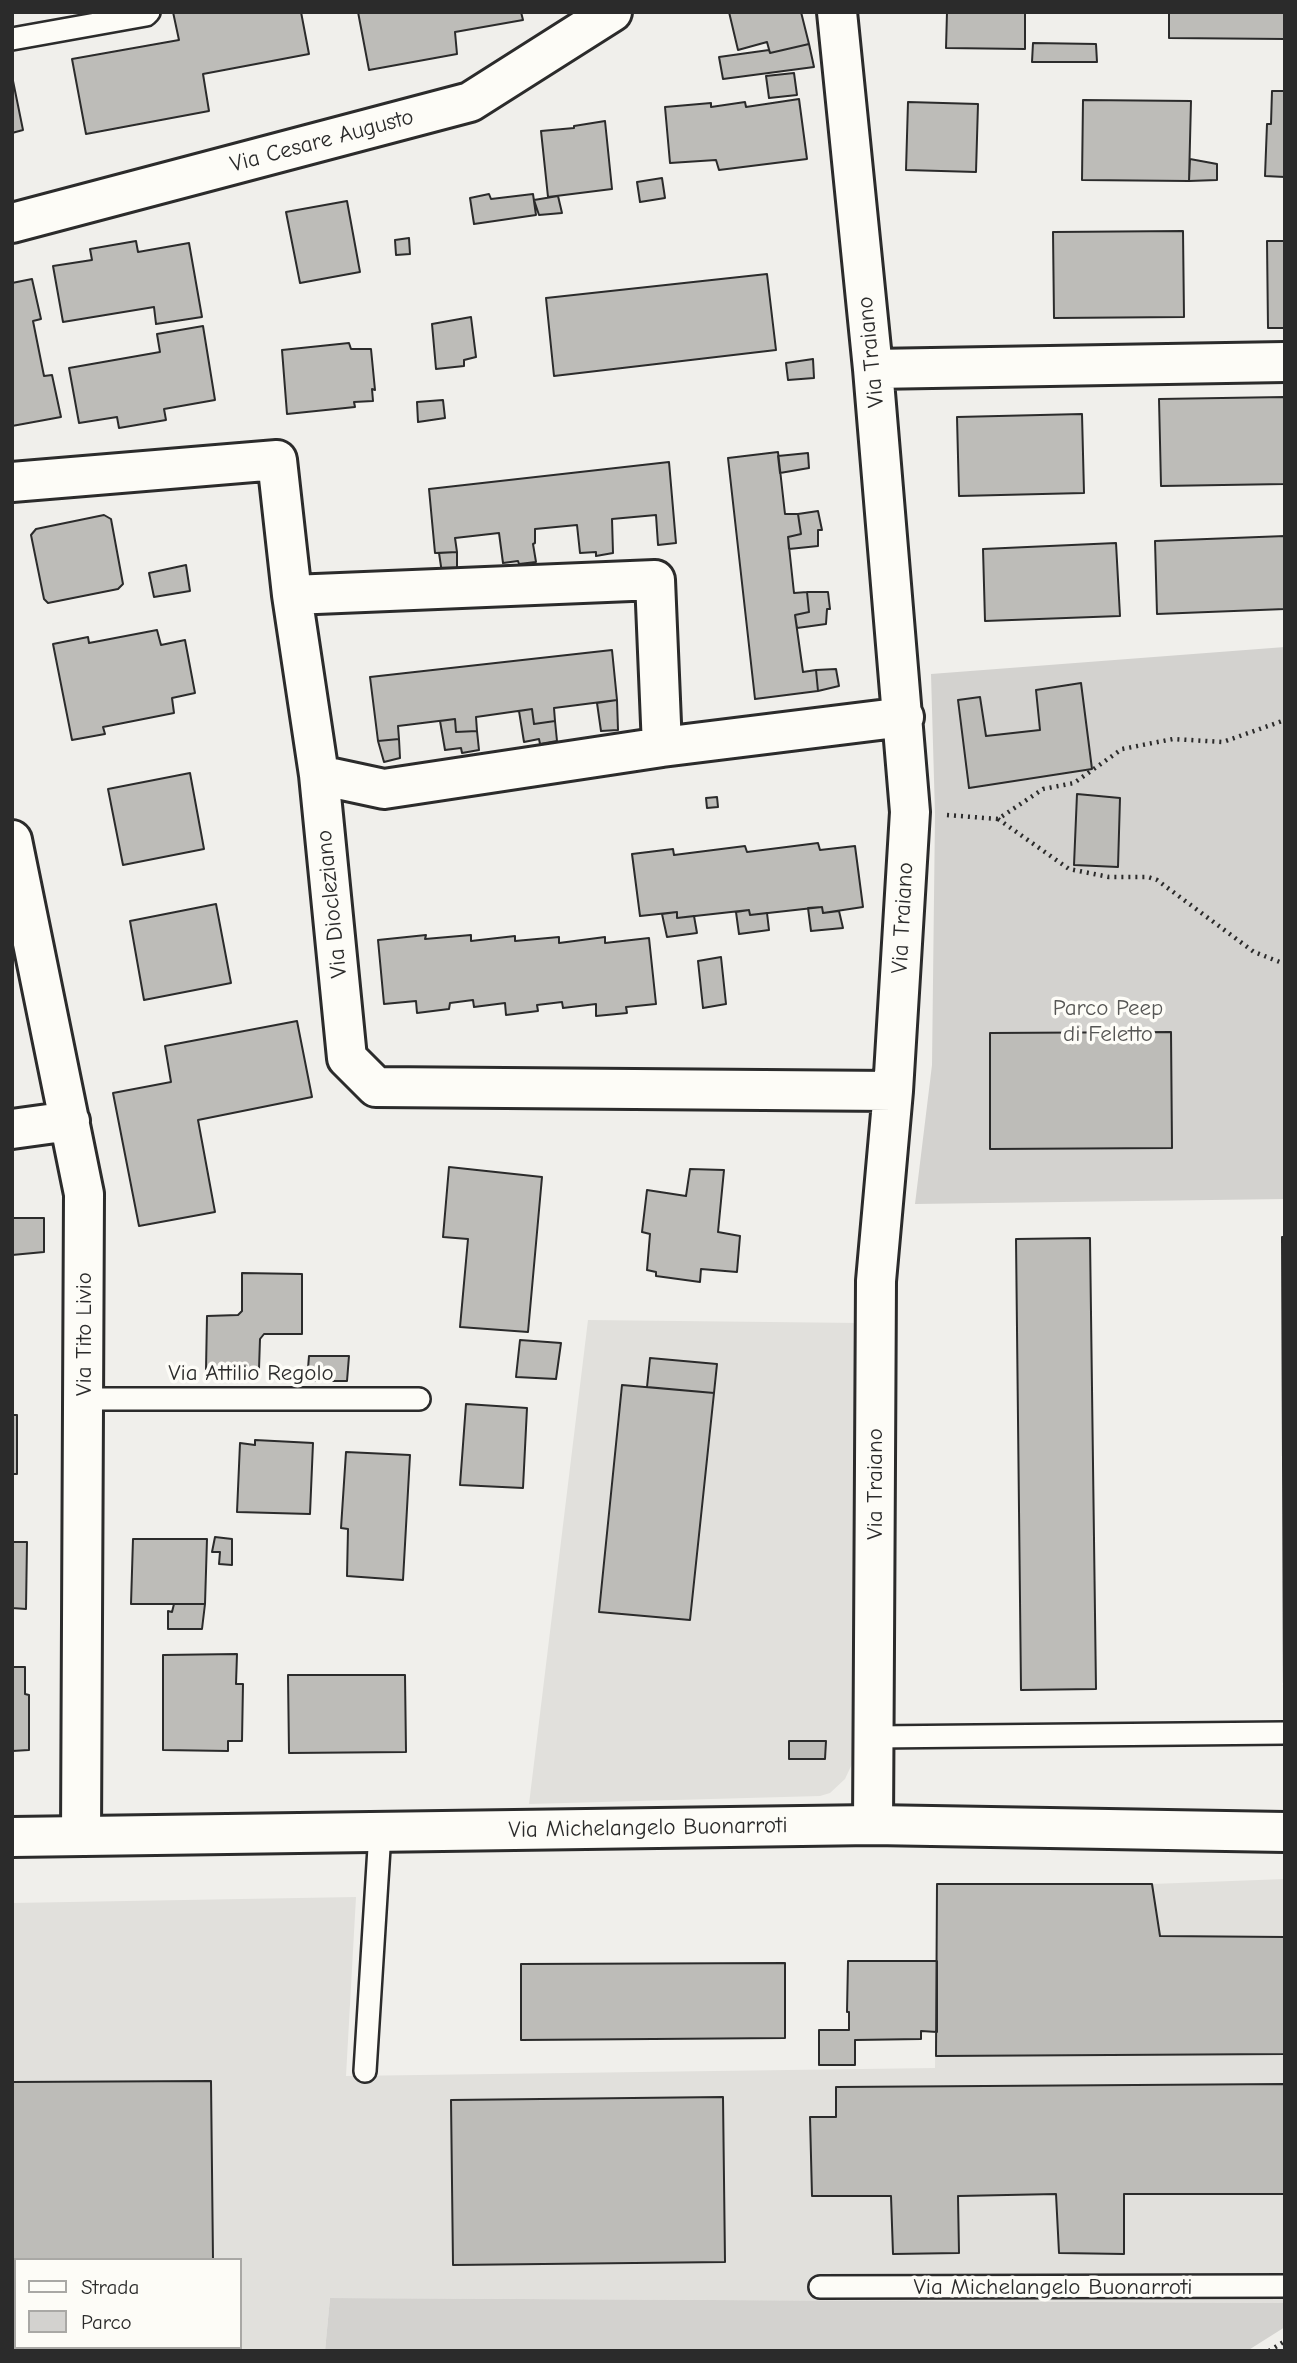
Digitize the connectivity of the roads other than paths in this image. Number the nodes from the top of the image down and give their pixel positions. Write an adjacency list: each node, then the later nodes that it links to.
1 (149, 12): 4 (lane)
2 (612, 12): 5 (street, Via Cesare Augusto)
3 (837, 12): 7 (street, Via Traiano)
4 (12, 39)
5 (12, 223)
6 (1285, 362): 7 (street)
7 (873, 369): 10 (street, Via Traiano)
8 (12, 482): 9 (street, Via Diocleziano)
9 (292, 595): 11 (street); 12 (street, Via Diocleziano)
10 (904, 717): 11 (street); 14 (street, Via Traiano)
11 (662, 747): 12 (street)
12 (319, 775): 14 (street, Via Diocleziano)
13 (12, 840): 15 (street, Via Tito Livio)
14 (893, 1091): 20 (street, Via Traiano)
15 (70, 1121): 16 (street); 17 (street, Via Tito Livio)
16 (12, 1129)
17 (83, 1399): 18 (lane, Via Attilio Regolo); 24 (street, Via Tito Livio)
18 (419, 1399)
19 (1285, 1733): 20 (lane)
20 (874, 1738): 21 (street, Via Traiano)
21 (873, 1825): 22 (street, Via Michelangelo Buonarroti); 23 (street, Via Michelangelo Buonarroti)
22 (380, 1832): 24 (street, Via Michelangelo Buonarroti); 26 (lane)
23 (1285, 1832)
24 (81, 1836): 25 (street, Via Michelangelo Buonarroti)
25 (12, 1838)
26 (365, 2071)
27 (1285, 2286): 28 (lane, Via Michelangelo Buonarroti)
28 (820, 2287)

